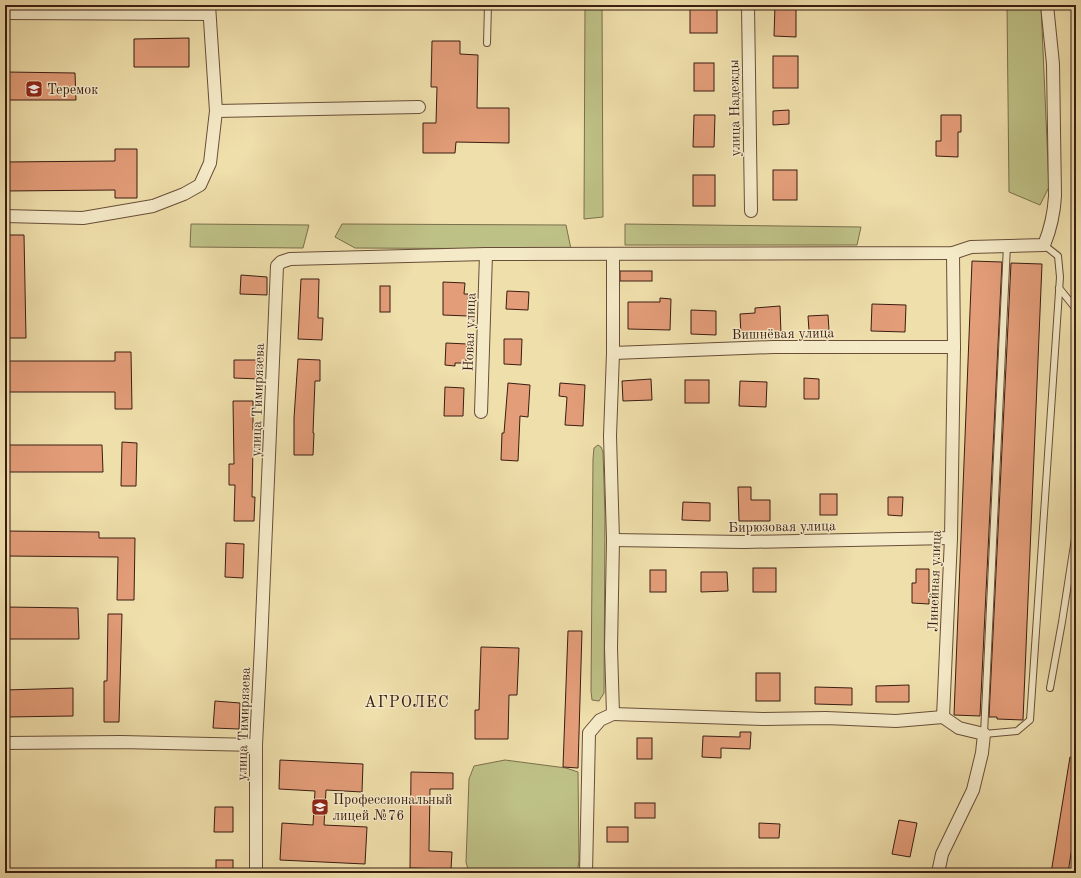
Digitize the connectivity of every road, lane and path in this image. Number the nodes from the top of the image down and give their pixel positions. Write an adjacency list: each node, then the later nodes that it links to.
1 (488, 5): 6 (lane)
2 (748, 5): 9 (street, улица Надежды)
3 (1047, 5): 12 (street)
4 (209, 10): 5 (street); 8 (street)
5 (5, 13)
6 (487, 44)
7 (419, 107): 8 (street)
8 (216, 112): 10 (street)
9 (751, 211)
10 (5, 216)
11 (1007, 245): 12 (street, улица Тимирязева); 13 (street, улица Тимирязева); 27 (lane)
12 (1044, 245): 16 (lane)
13 (953, 252): 15 (street, улица Тимирязева); 18 (street, Линейная улица)
14 (486, 254): 15 (street, улица Тимирязева); 20 (street, Новая улица); 29 (street, улица Тимирязева)
15 (613, 254): 19 (street)
16 (1059, 288): 17 (lane); 27 (lane)
17 (1076, 309)
18 (954, 347): 19 (street, Вишнёвая улица); 22 (street, Линейная улица)
19 (613, 353): 23 (street)
20 (481, 412)
21 (1076, 532): 24 (lane)
22 (951, 538): 23 (street, Бирюзовая улица); 26 (street, Линейная улица)
23 (613, 540): 25 (street)
24 (1050, 688)
25 (613, 714): 26 (street); 31 (street)
26 (943, 717): 27 (street)
27 (984, 734): 32 (street)
28 (5, 743): 29 (street)
29 (256, 745): 30 (street, улица Тимирязева)
30 (256, 873)
31 (586, 873)
32 (938, 873)

